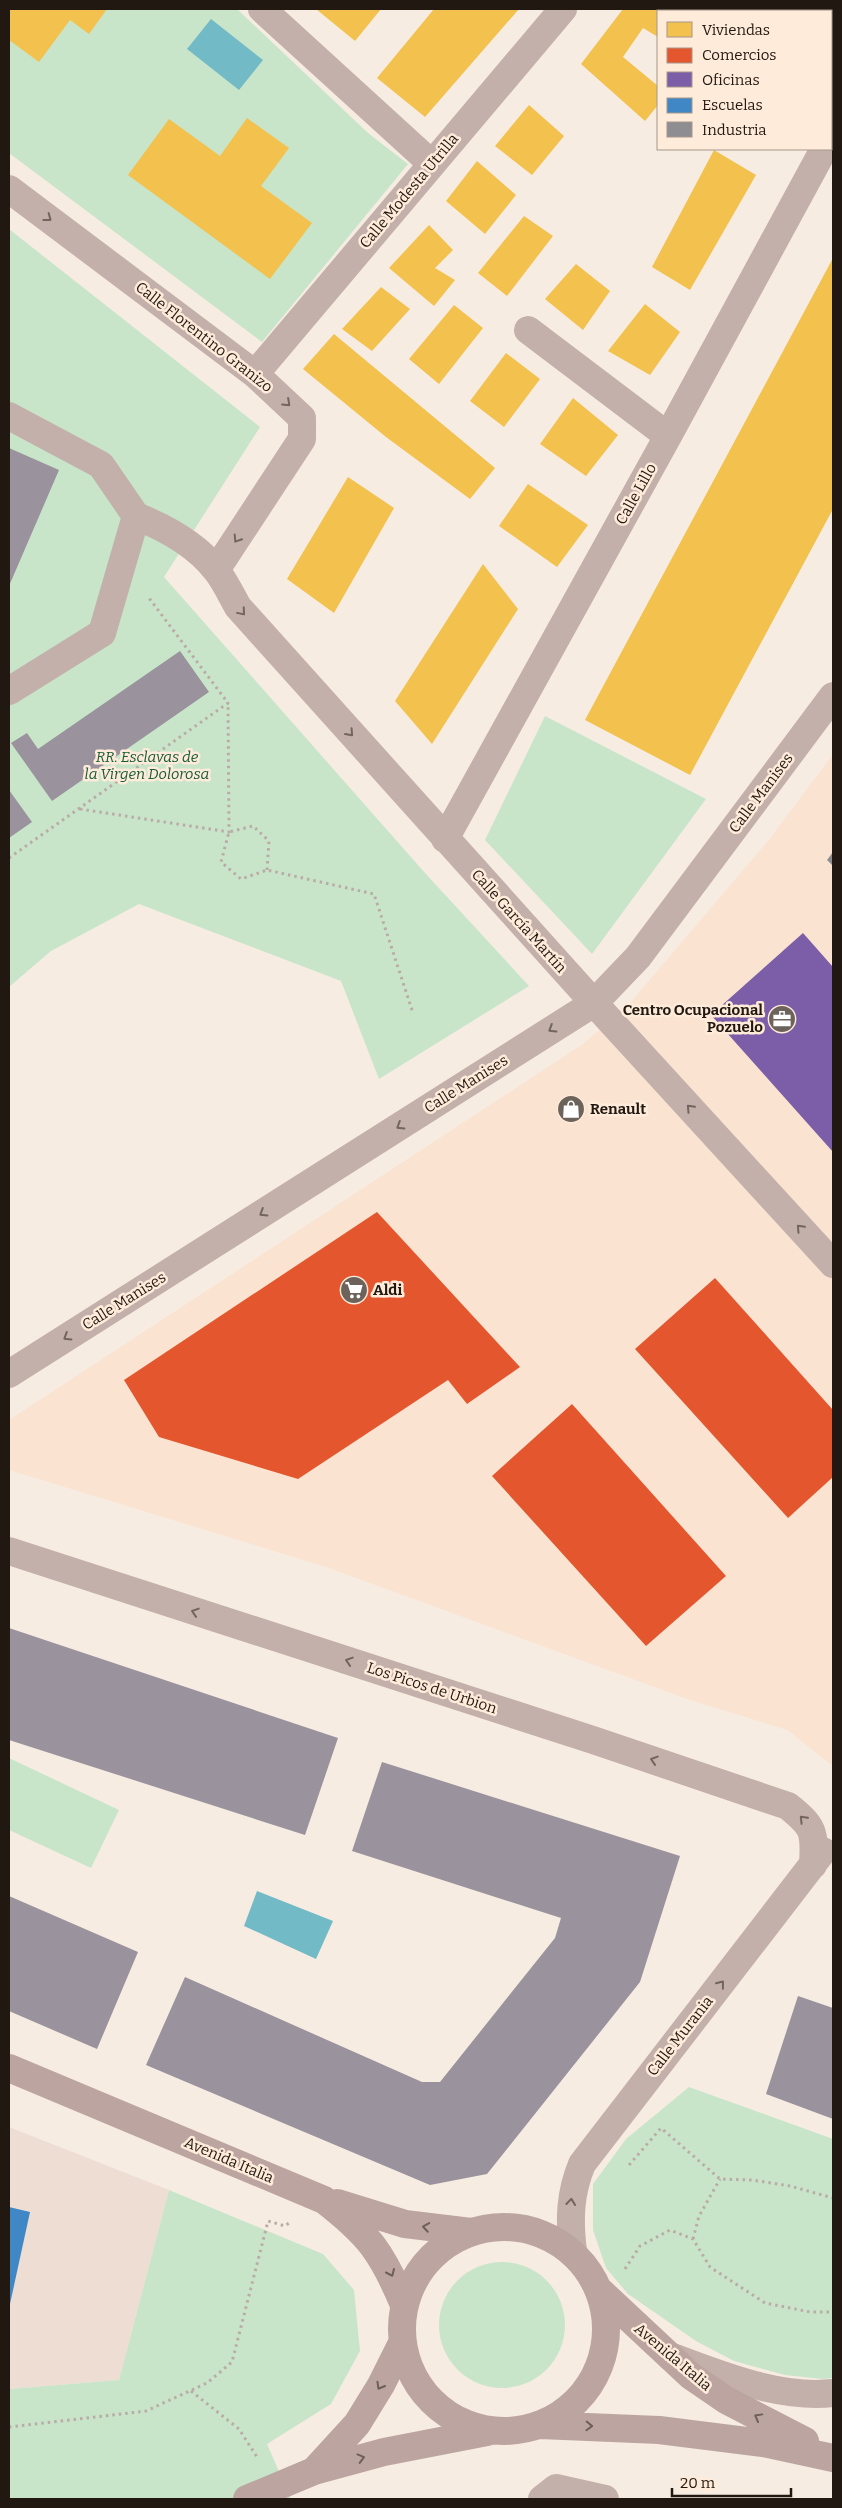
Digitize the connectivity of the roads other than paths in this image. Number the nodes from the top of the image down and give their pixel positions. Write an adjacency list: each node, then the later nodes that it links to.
1 (262, 9): 4 (street)
2 (563, 9): 4 (street, Calle Modesta Utrilla)
3 (823, 150): 9 (street, Calle Lillo)
4 (432, 164): 7 (street, Calle Modesta Utrilla)
5 (9, 189): 7 (street, Calle Florentino Granizo, one-way to 7)
6 (528, 330): 9 (street)
7 (255, 374): 11 (street, Calle Florentino Granizo, one-way to 11)
8 (9, 416): 10 (street)
9 (668, 436): 14 (street, Calle Lillo)
10 (136, 516): 11 (street, Calle García Martín); 12 (street)
11 (216, 570): 14 (street, Calle García Martín, one-way to 14)
12 (9, 691)
13 (833, 696): 15 (street, Calle Manises)
14 (445, 839): 15 (street, Calle García Martín)
15 (594, 1003): 16 (street, Calle García Martín, one-way to 15); 17 (street, Calle Manises, one-way to 17)
16 (833, 1264)
17 (9, 1374)
18 (9, 1551): 20 (street, Los Picos de Urbion, one-way to 18)
19 (833, 1838): 20 (street, Calle Murania)
20 (813, 1865): 24 (street, Calle Murania, one-way to 20)
21 (9, 2068): 22 (main road, Avenida Italia)
22 (324, 2200): 23 (main road, one-way to 22); 26 (main road, Avenida Italia, one-way to 26)
23 (474, 2233): 24 (main road); 26 (main road)
24 (573, 2250): 25 (main road)
25 (610, 2284): 28 (main road, Avenida Italia); 30 (main road)
26 (404, 2305): 27 (main road)
27 (402, 2343): 31 (main road); 33 (main road, one-way to 33)
28 (668, 2355): 29 (street); 32 (main road, Avenida Italia, one-way to 28)
29 (833, 2393)
30 (540, 2424): 31 (main road); 32 (main road, one-way to 32)
31 (491, 2431): 33 (main road, one-way to 31)
32 (833, 2456)
33 (314, 2471): 34 (main road)
34 (246, 2499)
35 (542, 2499): 36 (street)
36 (605, 2499)

